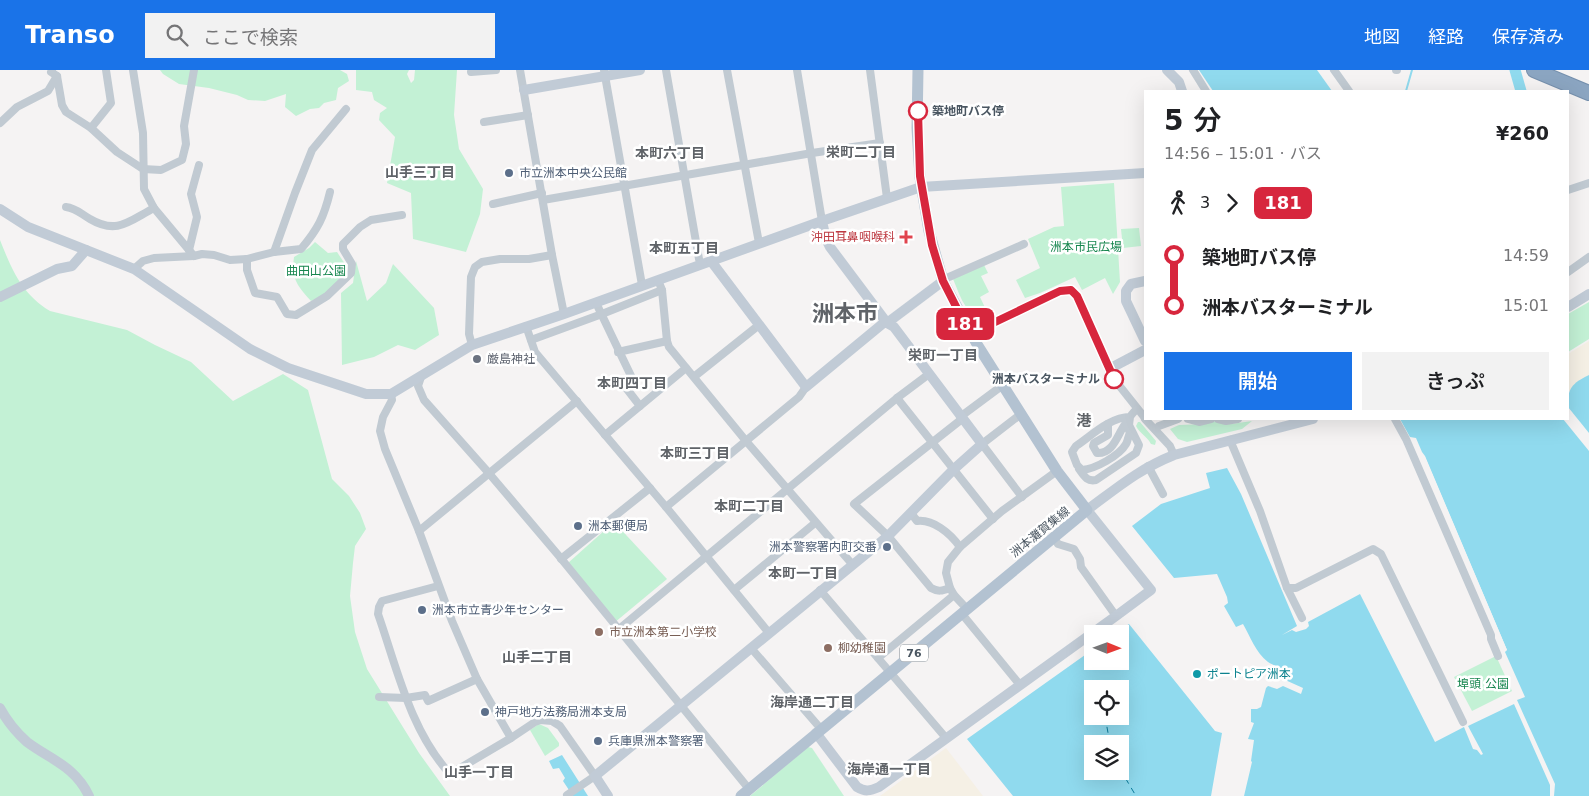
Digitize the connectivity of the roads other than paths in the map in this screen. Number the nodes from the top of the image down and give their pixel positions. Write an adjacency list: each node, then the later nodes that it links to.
1 (106, 70): 28 (street)
2 (134, 70): 33 (street)
3 (194, 70): 33 (street)
4 (496, 70): 16 (street)
5 (520, 70): 19 (street)
6 (640, 70): 18 (street)
7 (666, 70): 35 (street)
8 (727, 70): 31 (street)
9 (797, 70): 30 (street)
10 (870, 70): 29 (street)
11 (916, 70): 36 (main road, 洲本灘賀集線)
12 (1168, 70): 20 (street)
13 (1193, 70): 21 (street)
14 (1334, 70): 22 (street)
15 (1534, 70): 23 (highway)
16 (471, 72)
17 (54, 73): 27 (street); 28 (street)
18 (605, 73): 19 (street); 38 (street)
19 (524, 90): 25 (street)
20 (1182, 90)
21 (1205, 90)
22 (1347, 90)
23 (1589, 93)
24 (346, 109): 52 (street)
25 (528, 115): 26 (street); 41 (street)
26 (484, 122)
27 (0, 123)
28 (91, 128): 33 (street)
29 (880, 143): 30 (street); 42 (street)
30 (812, 152): 31 (street); 48 (street)
31 (744, 165): 35 (street); 49 (street)
32 (199, 166): 53 (street)
33 (143, 170): 45 (street)
34 (1144, 173): 36 (street)
35 (684, 175): 38 (street); 57 (street)
36 (920, 182): 42 (street); 61 (main road, 洲本灘賀集線)
37 (1589, 183): 39 (street)
38 (624, 186): 41 (street); 63 (street)
39 (1569, 190)
40 (330, 192): 52 (street)
41 (542, 196): 43 (street); 54 (street)
42 (887, 198): 48 (street)
43 (493, 204)
44 (66, 207): 45 (street)
45 (154, 208): 53 (street)
46 (0, 209): 51 (street)
47 (402, 215): 56 (street)
48 (822, 220): 49 (street); 70 (street)
49 (759, 243): 58 (street)
50 (1024, 244): 61 (street)
51 (86, 250): 59 (street); 66 (street)
52 (274, 252): 56 (street)
53 (191, 253): 56 (street); 59 (street)
54 (552, 256): 69 (street); 77 (street)
55 (1589, 258): 60 (street)
56 (247, 259)
57 (699, 259)
58 (711, 261): 64 (street); 71 (street)
59 (134, 269): 87 (street)
60 (1569, 271)
61 (946, 279): 70 (street); 73 (main road, 洲本灘賀集線)
62 (1144, 281): 74 (street)
63 (642, 285): 64 (street); 69 (street)
64 (660, 285): 68 (street); 76 (street)
65 (1589, 294): 67 (street)
66 (0, 297)
67 (1569, 306)
68 (600, 310): 75 (street); 79 (street)
69 (564, 314): 72 (street)
70 (887, 322): 82 (street); 86 (street)
71 (759, 325): 83 (street); 86 (street)
72 (526, 326): 75 (street); 77 (street)
73 (970, 334): 81 (street); 85 (main road, 洲本灘賀集線)
74 (1144, 339)
75 (531, 340): 89 (street)
76 (667, 341): 79 (street); 80 (street)
77 (472, 345): 84 (street)
78 (1144, 351): 81 (street)
79 (618, 352): 90 (street)
80 (686, 368): 83 (street); 90 (street)
81 (1109, 369): 91 (street)
82 (929, 374): 88 (street); 94 (street)
83 (695, 376): 106 (street)
84 (421, 377): 87 (street); 114 (street)
85 (1003, 386): 92 (main road, 洲本灘賀集線); 94 (street)
86 (806, 387): 106 (street)
87 (391, 394): 124 (street)
88 (897, 398): 107 (street); 116 (street)
89 (577, 401): 104 (street); 114 (street)
90 (640, 406): 104 (street)
91 (1137, 409): 93 (street); 95 (street)
92 (1021, 414): 108 (street); 113 (main road, 洲本灘賀集線)
93 (1144, 417)
94 (961, 418): 107 (street); 108 (street)
95 (1128, 420): 102 (street); 102 (street); 112 (street); 112 (street)
96 (1147, 420): 109 (street)
97 (1175, 420): 103 (street)
98 (1192, 420): 99 (street)
99 (1207, 420)
100 (1309, 420): 105 (street)
101 (1395, 420): 142 (street)
102 (1108, 424): 112 (street)
103 (1160, 426)
104 (605, 435): 115 (street)
105 (1230, 440): 109 (street); 132 (street)
106 (746, 441): 116 (street); 119 (street)
107 (933, 442): 111 (street); 125 (street)
108 (982, 444): 111 (street); 118 (street)
109 (1174, 455): 110 (street)
110 (1148, 466): 117 (street); 120 (street)
111 (954, 469): 121 (street); 122 (street)
112 (1079, 469)
113 (1057, 471): 118 (street); 120 (main road, 洲本灘賀集線)
114 (489, 474): 124 (street); 129 (street)
115 (650, 488): 119 (street); 129 (street)
116 (787, 488): 123 (street); 128 (street)
117 (1163, 494)
118 (1022, 497): 122 (street)
119 (666, 507): 128 (street)
120 (1087, 510): 126 (main road, 洲本灘賀集線 / 76); 137 (street)
121 (911, 513): 125 (street); 127 (street)
122 (993, 519): 127 (street)
123 (815, 523): 130 (street); 133 (street)
124 (418, 531): 131 (street)
125 (888, 536): 130 (street); 135 (street)
126 (1054, 538): 136 (main road, 洲本灘賀集線 / 76); 137 (street)
127 (960, 547): 135 (street)
128 (706, 557): 133 (street); 139 (street)
129 (561, 559): 139 (street)
130 (852, 564): 134 (street)
131 (438, 586): 145 (street); 148 (street)
132 (1287, 588): 138 (street); 151 (street)
133 (734, 590): 140 (street)
134 (820, 590): 140 (street); 143 (street)
135 (952, 591): 136 (street); 143 (street)
136 (964, 612): 144 (main road, 洲本灘賀集線 / 76); 146 (street)
137 (1116, 616): 146 (street)
138 (1302, 618)
139 (619, 629): 149 (street)
140 (769, 633): 141 (street)
141 (751, 648): 149 (street); 152 (street)
142 (1498, 656)
143 (878, 658): 144 (street)
144 (891, 672): 152 (main road, 洲本灘賀集線 / 76); 154 (street)
145 (476, 679): 148 (street); 153 (street)
146 (1020, 685): 154 (street)
147 (379, 697): 148 (street)
148 (406, 698): 153 (street)
149 (680, 706): 155 (street); 156 (street)
150 (0, 708): 158 (street)
151 (1463, 722)
152 (818, 731): 154 (street); 156 (main road, 洲本灘賀集線 / 76)
153 (511, 738): 155 (street)
154 (946, 738)
155 (595, 776): 157 (street); 159 (street)
156 (745, 793)
157 (567, 795)
158 (88, 796)
159 (608, 796)

